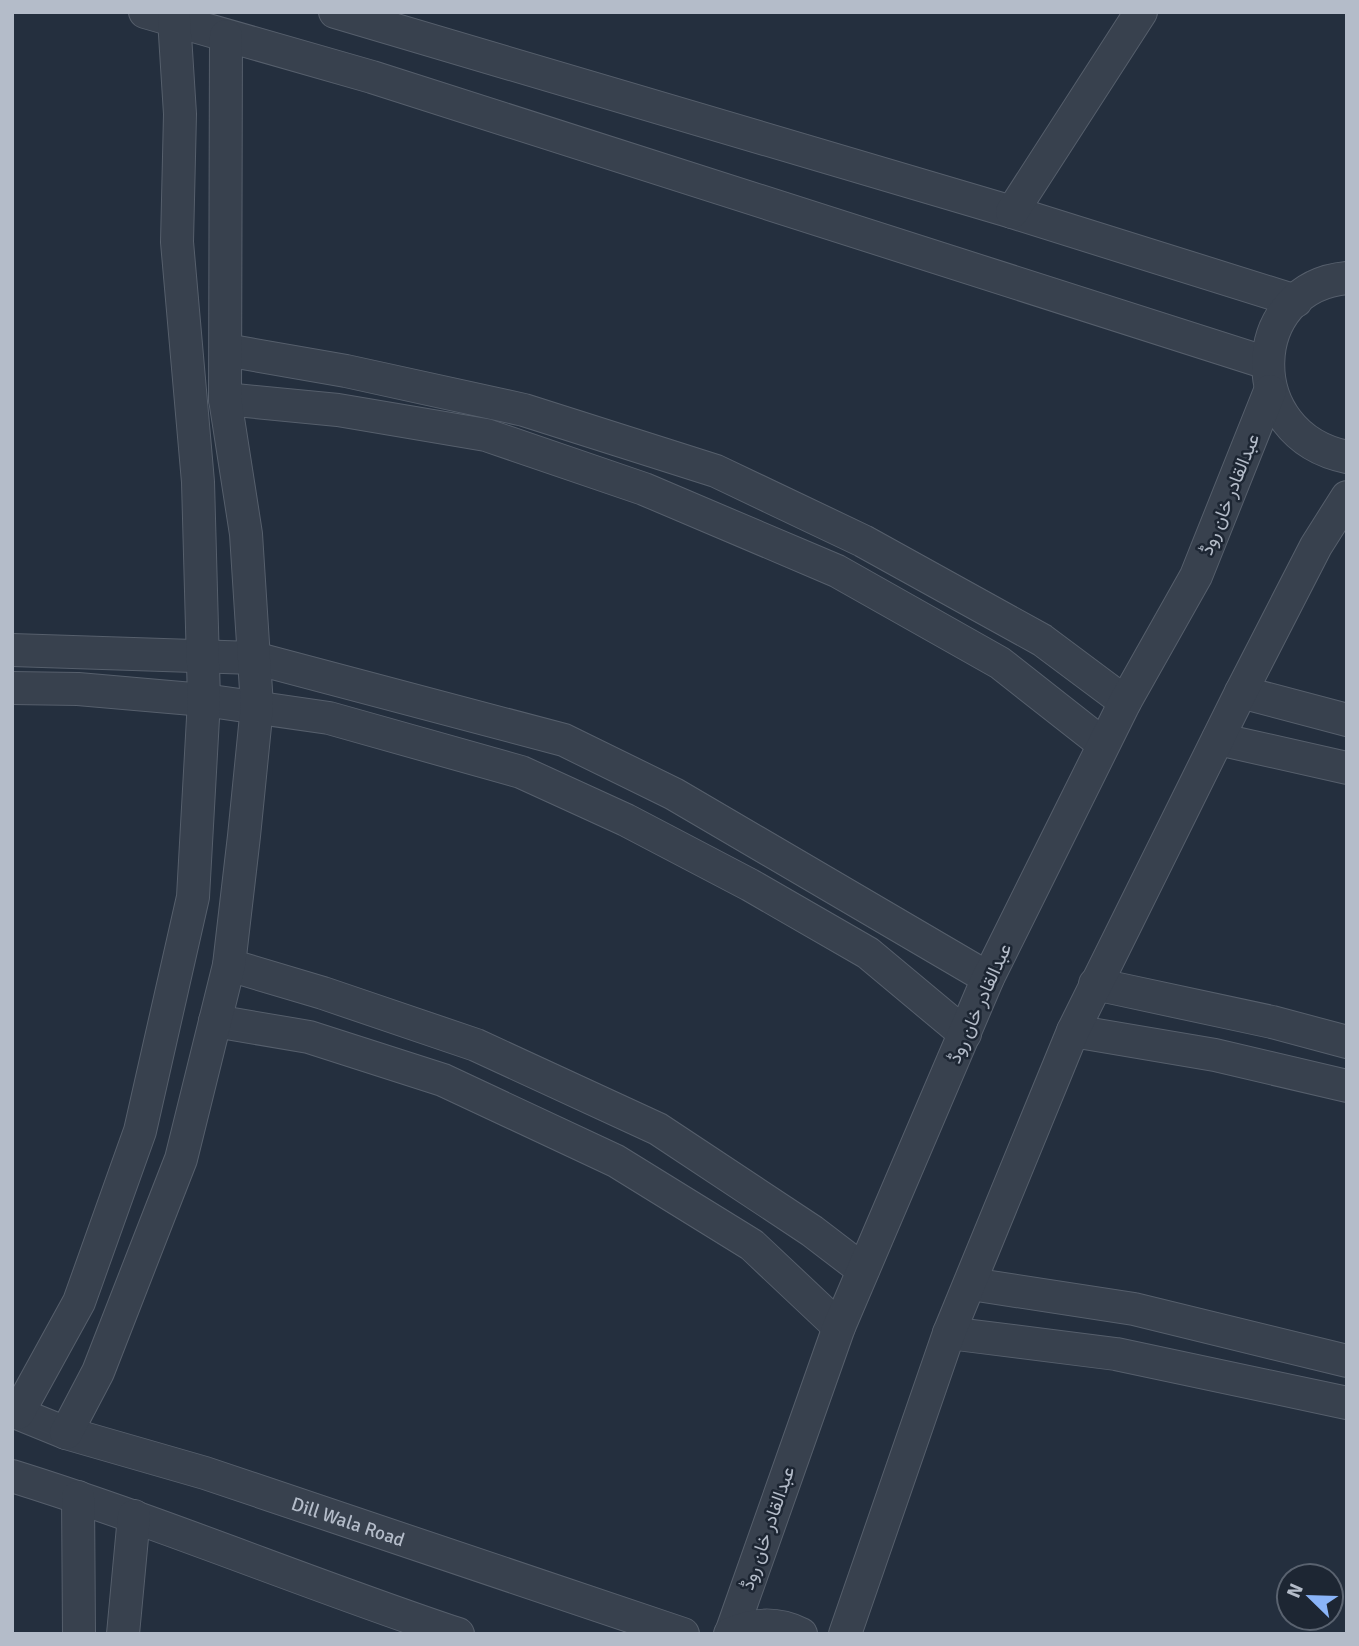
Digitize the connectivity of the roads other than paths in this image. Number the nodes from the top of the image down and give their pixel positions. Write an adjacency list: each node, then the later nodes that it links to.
1 (335, 12): 5 (street)
2 (1141, 12): 5 (street)
3 (160, 16): 4 (street); 14 (street)
4 (226, 36): 8 (street); 9 (street)
5 (1012, 212): 7 (street)
6 (1347, 278): 7 (street)
7 (1296, 301): 9 (street, عبدالقادر خان روڈ)
8 (226, 350): 10 (street); 19 (street)
9 (1269, 377): 11 (street); 19 (street, عبدالقادر خان روڈ)
10 (225, 400): 15 (street); 23 (street)
11 (1347, 457)
12 (1347, 497): 17 (street)
13 (12, 650): 14 (street)
14 (202, 656): 15 (street); 18 (street)
15 (254, 658): 20 (street); 26 (street)
16 (12, 688): 18 (street)
17 (1241, 692): 21 (street); 22 (street)
18 (204, 700): 20 (street); 39 (street)
19 (1125, 702): 23 (street, عبدالقادر خان روڈ)
20 (257, 706): 25 (street); 30 (street)
21 (1347, 720)
22 (1218, 738): 24 (street); 27 (street)
23 (1103, 744): 26 (street, عبدالقادر خان روڈ)
24 (1347, 768)
25 (229, 965): 28 (street); 33 (street)
26 (988, 978): 30 (street, عبدالقادر خان روڈ)
27 (1095, 984): 29 (street); 31 (street)
28 (215, 1021): 35 (street); 40 (street)
29 (1073, 1031): 32 (street); 34 (street)
30 (965, 1034): 33 (street, عبدالقادر خان روڈ)
31 (1347, 1042)
32 (1347, 1086)
33 (863, 1270): 35 (street, عبدالقادر خان روڈ)
34 (971, 1284): 36 (street); 37 (street)
35 (839, 1327): 44 (street, عبدالقادر خان روڈ)
36 (949, 1333): 38 (street); 50 (street)
37 (1347, 1361)
38 (1347, 1402)
39 (15, 1412): 40 (street, Dill Wala Road)
40 (66, 1433): 48 (street, Dill Wala Road)
41 (12, 1476): 42 (street)
42 (78, 1497): 43 (street); 45 (street)
43 (134, 1516): 46 (street); 47 (street)
44 (731, 1633): 49 (street)
45 (79, 1634)
46 (122, 1634)
47 (458, 1634)
48 (683, 1634)
49 (801, 1634)
50 (845, 1634)

